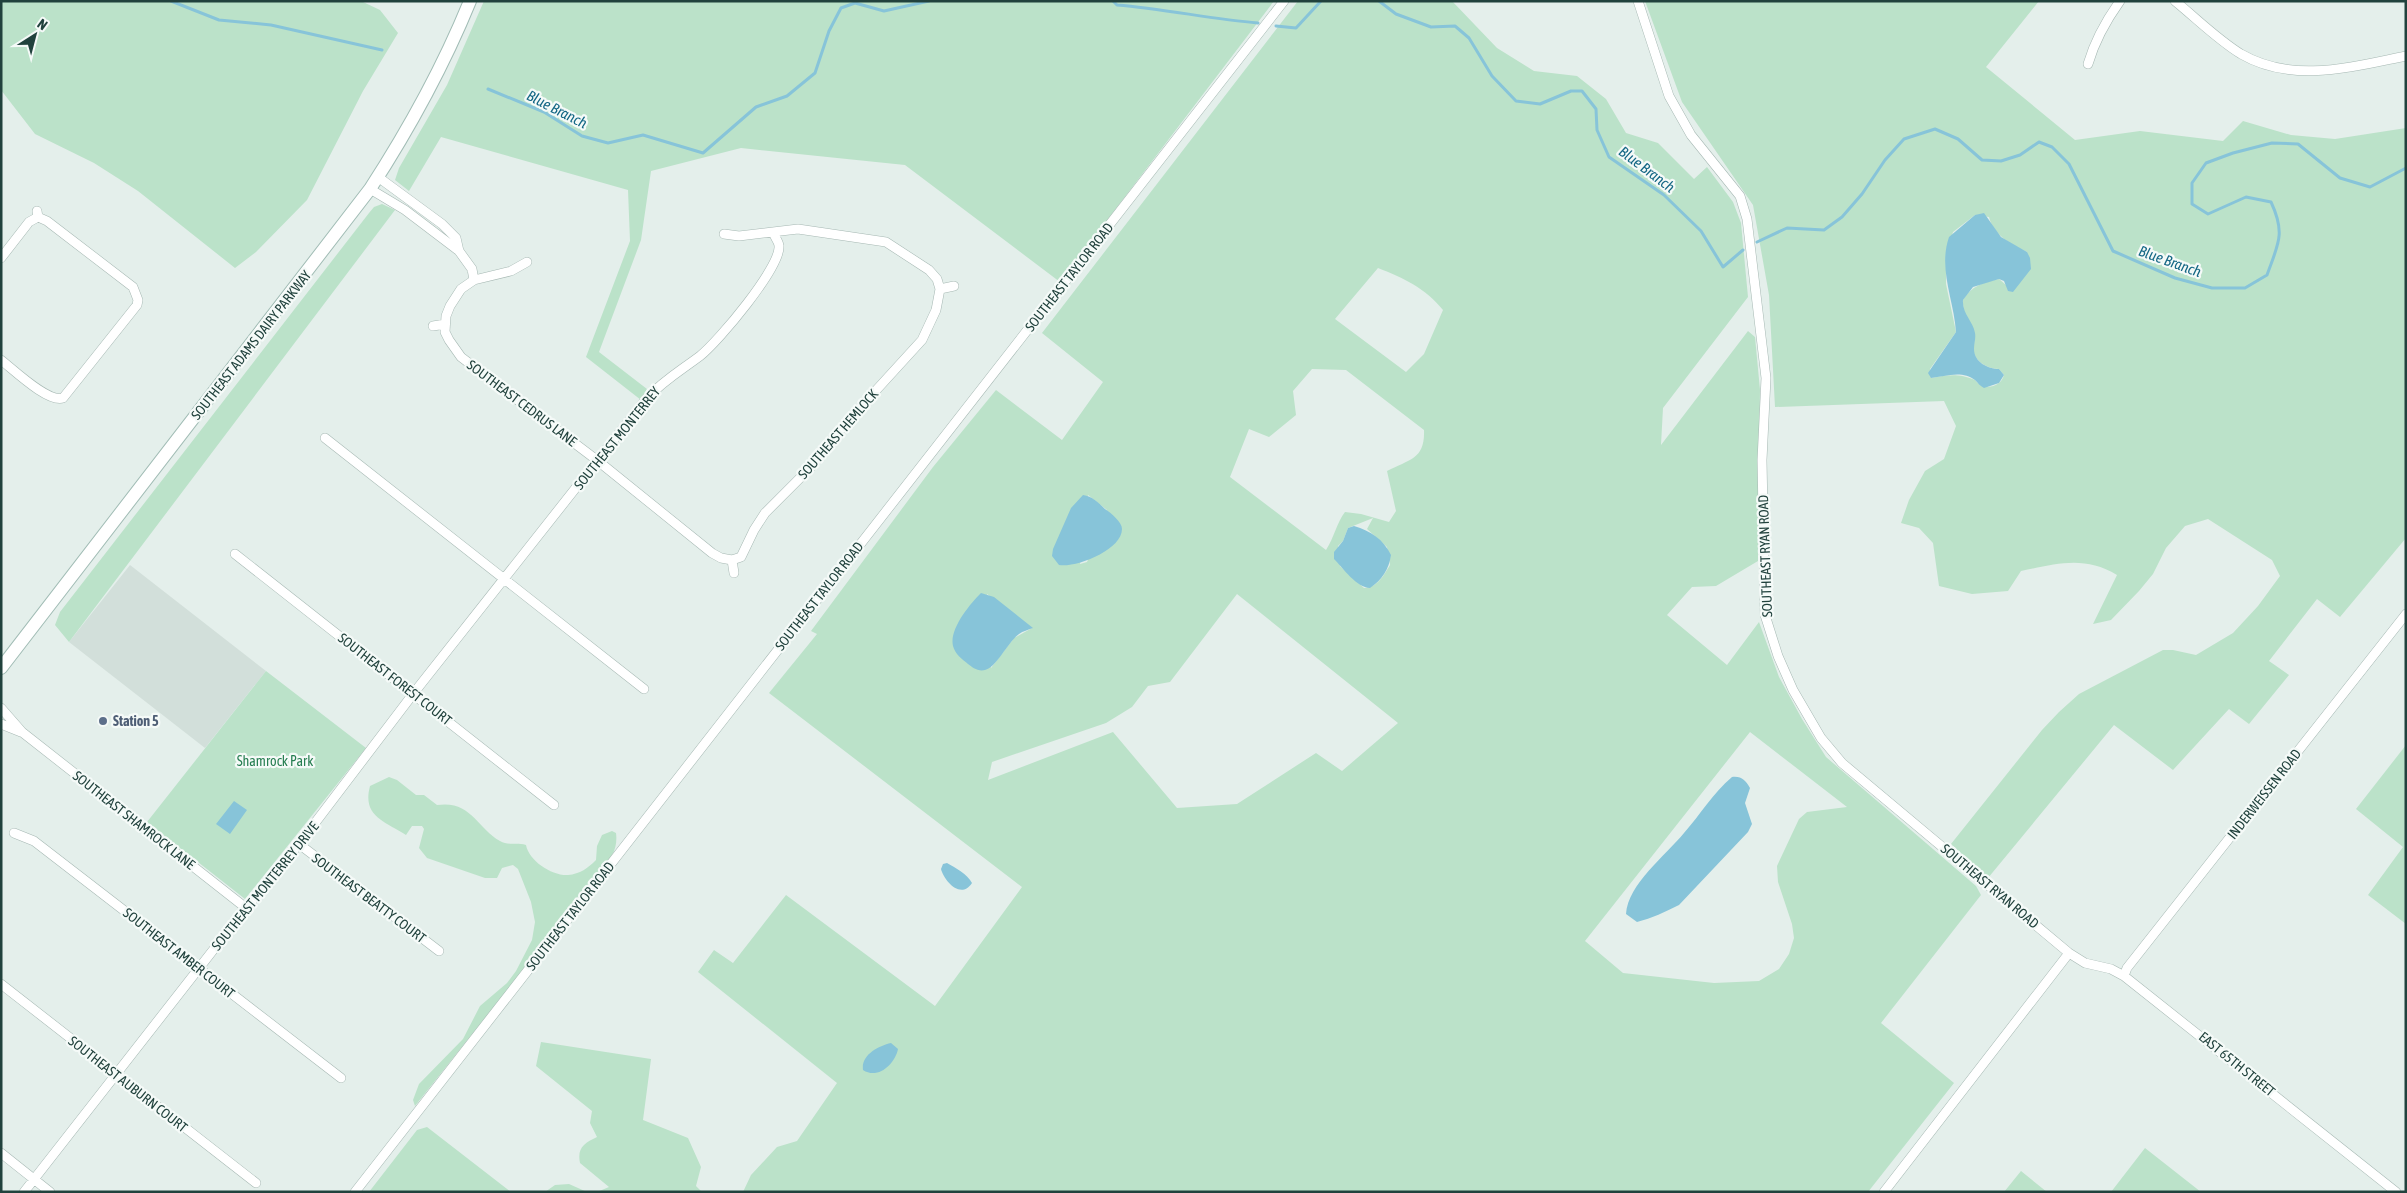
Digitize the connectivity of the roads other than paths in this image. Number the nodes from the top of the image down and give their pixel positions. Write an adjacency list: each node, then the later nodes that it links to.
1 (470, 1): 8 (main road, SOUTHEAST ADAMS DAIRY PARKWAY)
2 (1284, 1): 52 (street, SOUTHEAST TAYLOR ROAD)
3 (1638, 1): 41 (street, SOUTHEAST RYAN ROAD)
4 (2120, 1): 7 (street)
5 (2175, 1): 6 (street)
6 (2406, 56)
7 (2088, 64)
8 (378, 178): 9 (main road, SOUTHEAST ADAMS DAIRY PARKWAY); 12 (street)
9 (370, 188): 12 (street); 30 (main road, SOUTHEAST ADAMS DAIRY PARKWAY)
10 (773, 232): 11 (street); 17 (street); 24 (street, SOUTHEAST MONTERREY)
11 (724, 234)
12 (459, 251): 15 (street)
13 (1, 258): 21 (street)
14 (527, 262): 15 (street)
15 (474, 280): 18 (street)
16 (954, 286): 17 (street)
17 (940, 289): 26 (street, SOUTHEAST HEMLOCK)
18 (445, 324): 19 (street); 24 (street, SOUTHEAST CEDRUS LANE)
19 (433, 326)
20 (1, 360): 21 (street)
21 (58, 400): 22 (street)
22 (58, 410)
23 (325, 438): 28 (street)
24 (598, 461): 26 (street, SOUTHEAST CEDRUS LANE); 28 (street, SOUTHEAST MONTERREY)
25 (235, 554): 32 (street, SOUTHEAST FOREST COURT)
26 (732, 560): 27 (street)
27 (734, 574)
28 (504, 579): 31 (street); 32 (street, SOUTHEAST MONTERREY DRIVE)
29 (2406, 614): 43 (street, INDERWEISSEN ROAD)
30 (1, 668)
31 (644, 689)
32 (413, 694): 36 (street, SOUTHEAST FOREST COURT); 38 (street, SOUTHEAST MONTERREY DRIVE)
33 (1, 708): 35 (street, SOUTHEAST SHAMROCK LANE)
34 (1, 724): 35 (street, SOUTHEAST SHAMROCK LANE)
35 (22, 732): 39 (street, SOUTHEAST SHAMROCK LANE)
36 (554, 805)
37 (14, 832): 42 (street, SOUTHEAST AMBER COURT)
38 (299, 844): 39 (street, SOUTHEAST MONTERREY DRIVE); 40 (street, SOUTHEAST BEATTY COURT)
39 (246, 908): 42 (street, SOUTHEAST MONTERREY DRIVE)
40 (439, 951)
41 (2069, 952): 43 (street, EAST 65TH STREET); 53 (street)
42 (199, 968): 45 (street, SOUTHEAST MONTERREY DRIVE); 46 (street, SOUTHEAST AMBER COURT)
43 (2124, 976): 54 (street, EAST 65TH STREET)
44 (1, 984): 45 (street, SOUTHEAST AUBURN COURT)
45 (116, 1074): 48 (street, SOUTHEAST MONTERREY DRIVE); 49 (street, SOUTHEAST AUBURN COURT)
46 (341, 1078)
47 (1, 1154): 48 (street)
48 (34, 1179): 50 (street, SOUTHEAST MONTERREY DRIVE); 51 (street)
49 (256, 1183)
50 (24, 1192)
51 (50, 1192)
52 (355, 1192)
53 (1884, 1192)
54 (2396, 1192)

